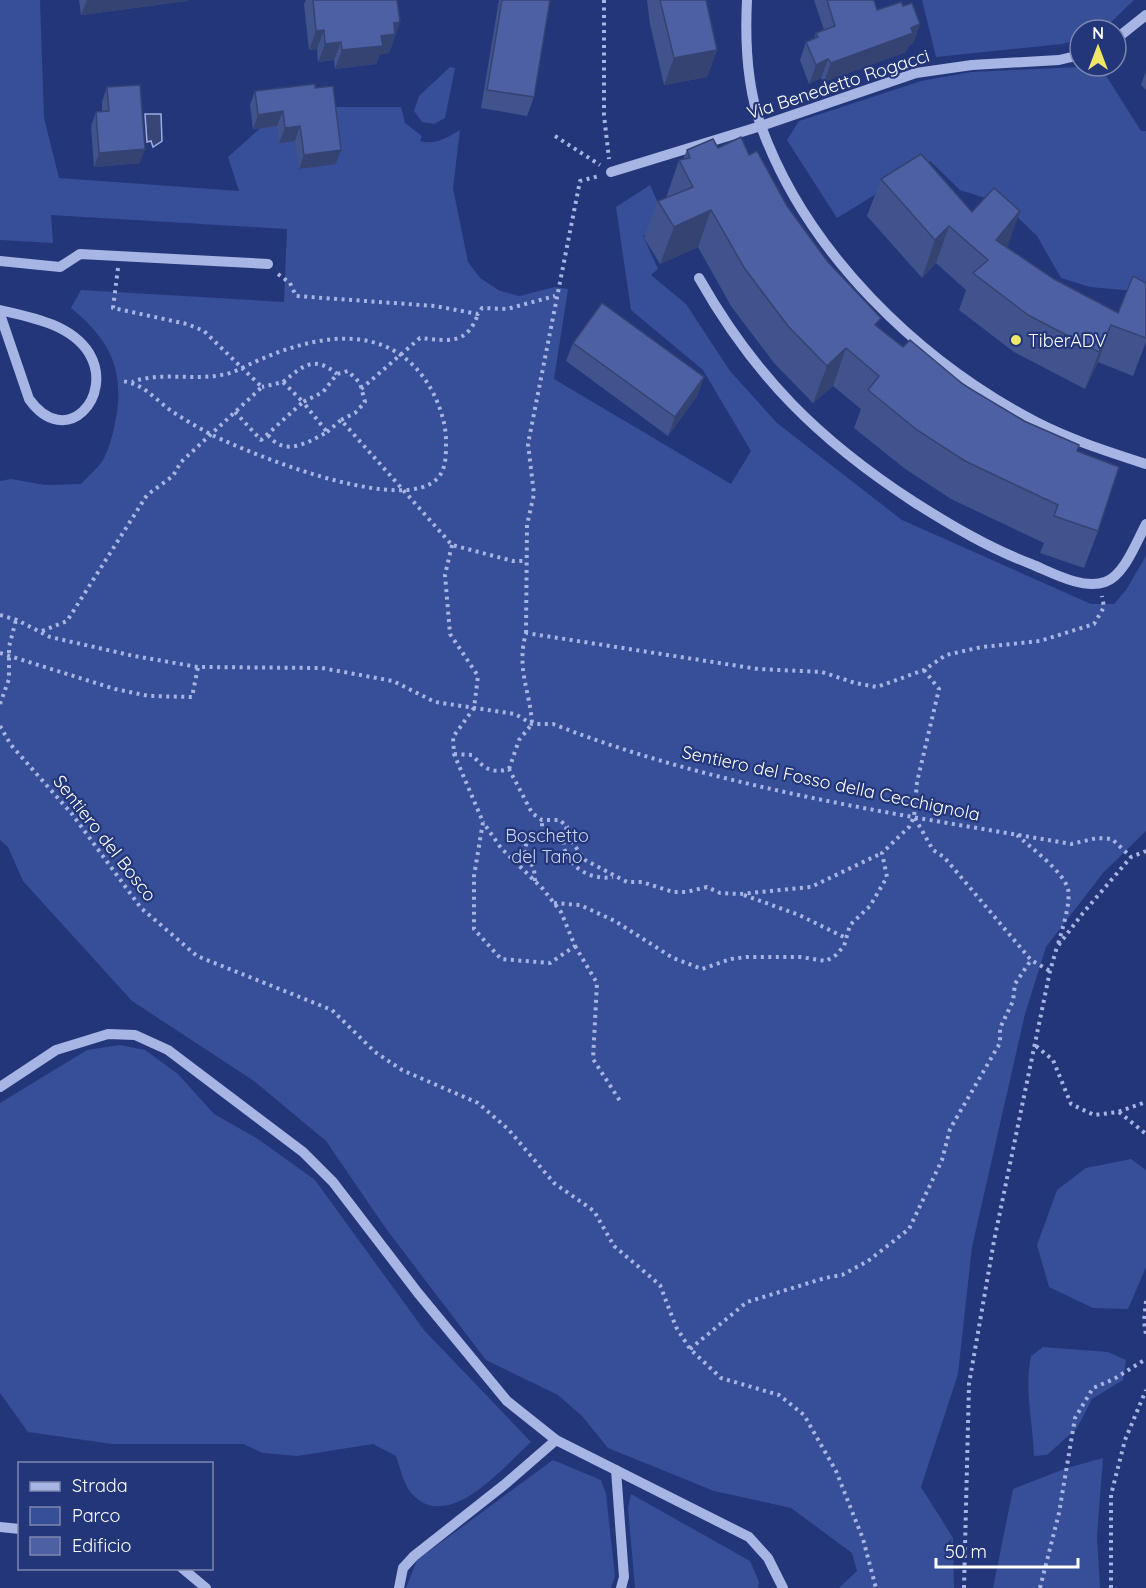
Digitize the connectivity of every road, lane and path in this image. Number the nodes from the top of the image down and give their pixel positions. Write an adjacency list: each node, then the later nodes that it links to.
1 (604, 0): 8 (path)
2 (747, 0): 6 (street)
3 (1146, 15): 4 (street)
4 (1128, 29)
5 (1068, 58): 6 (street, Via Benedetto Rogacci)
6 (761, 126): 8 (street, Via Benedetto Rogacci); 31 (street)
7 (555, 136): 8 (path)
8 (611, 172): 14 (path)
9 (119, 256): 10 (street); 11 (street); 18 (path)
10 (0, 261)
11 (268, 264)
12 (699, 278): 36 (street)
13 (285, 282): 16 (path)
14 (555, 296): 16 (path); 35 (path)
15 (0, 312): 15 (street)
16 (478, 314): 17 (path)
17 (399, 355): 18 (path); 24 (path); 32 (path)
18 (242, 368): 21 (path); 23 (path)
19 (337, 374): 22 (path); 24 (path); 25 (path)
20 (120, 381): 21 (path)
21 (132, 382): 29 (path)
22 (283, 382): 23 (path); 25 (path)
23 (262, 387): 26 (path)
24 (361, 389): 27 (path)
25 (303, 402): 28 (path); 30 (path)
26 (236, 412): 29 (path); 30 (path)
27 (341, 420): 28 (path); 32 (path)
28 (327, 432): 30 (path)
29 (211, 434): 32 (path); 39 (path)
30 (268, 435)
31 (1146, 464)
32 (403, 490): 34 (path)
33 (1146, 524): 36 (street)
34 (452, 545): 35 (path); 46 (path)
35 (526, 561): 40 (path)
36 (1100, 583): 44 (path)
37 (0, 615): 38 (path, Sentiero del Fosso della Cecchignola)
38 (16, 620): 39 (path, Sentiero del Fosso della Cecchignola); 42 (path)
39 (41, 631): 43 (path, Sentiero del Fosso della Cecchignola)
40 (526, 633): 44 (path); 47 (path)
41 (0, 653): 42 (path)
42 (9, 655): 43 (path); 45 (path)
43 (198, 668): 46 (path, Sentiero del Fosso della Cecchignola)
44 (924, 670): 51 (path)
45 (0, 704)
46 (474, 708): 47 (path, Sentiero del Fosso della Cecchignola); 49 (path)
47 (532, 724): 50 (path); 51 (path, Sentiero del Fosso della Cecchignola)
48 (0, 726): 76 (path, Sentiero del Bosco)
49 (454, 754): 50 (path); 53 (path)
50 (509, 769): 52 (path)
51 (914, 817): 55 (path, Sentiero del Fosso della Cecchignola); 57 (path); 66 (path)
52 (542, 819): 54 (path); 60 (path)
53 (483, 822): 60 (path); 64 (path)
54 (567, 827): 59 (path); 59 (path)
55 (1016, 834): 58 (path, Sentiero del Fosso della Cecchignola); 65 (path)
56 (1146, 851): 58 (path)
57 (882, 853): 61 (path); 63 (path)
58 (1131, 857): 65 (path)
59 (615, 877): 61 (path)
60 (535, 882): 62 (path)
61 (741, 894): 63 (path)
62 (554, 903): 63 (path); 64 (path)
63 (846, 938)
64 (575, 946): 70 (path)
65 (1057, 947): 67 (path)
66 (1032, 960): 67 (path); 76 (path)
67 (1050, 971): 68 (path)
68 (1035, 1046): 72 (path); 89 (path)
69 (0, 1087): 79 (street)
70 (620, 1101)
71 (1146, 1102): 72 (path)
72 (1118, 1112): 73 (path)
73 (1146, 1134)
74 (1146, 1301): 75 (path)
75 (1146, 1335)
76 (690, 1349): 88 (path, Sentiero del Bosco)
77 (1145, 1363): 90 (path)
78 (1146, 1390): 91 (path)
79 (556, 1440): 80 (street); 85 (street)
80 (616, 1470): 86 (street); 87 (street)
81 (0, 1527): 82 (street)
82 (18, 1529)
83 (183, 1570): 84 (street)
84 (206, 1588)
85 (399, 1588)
86 (621, 1588)
87 (783, 1588)
88 (876, 1588)
89 (964, 1588)
90 (1040, 1588)
91 (1111, 1588)

